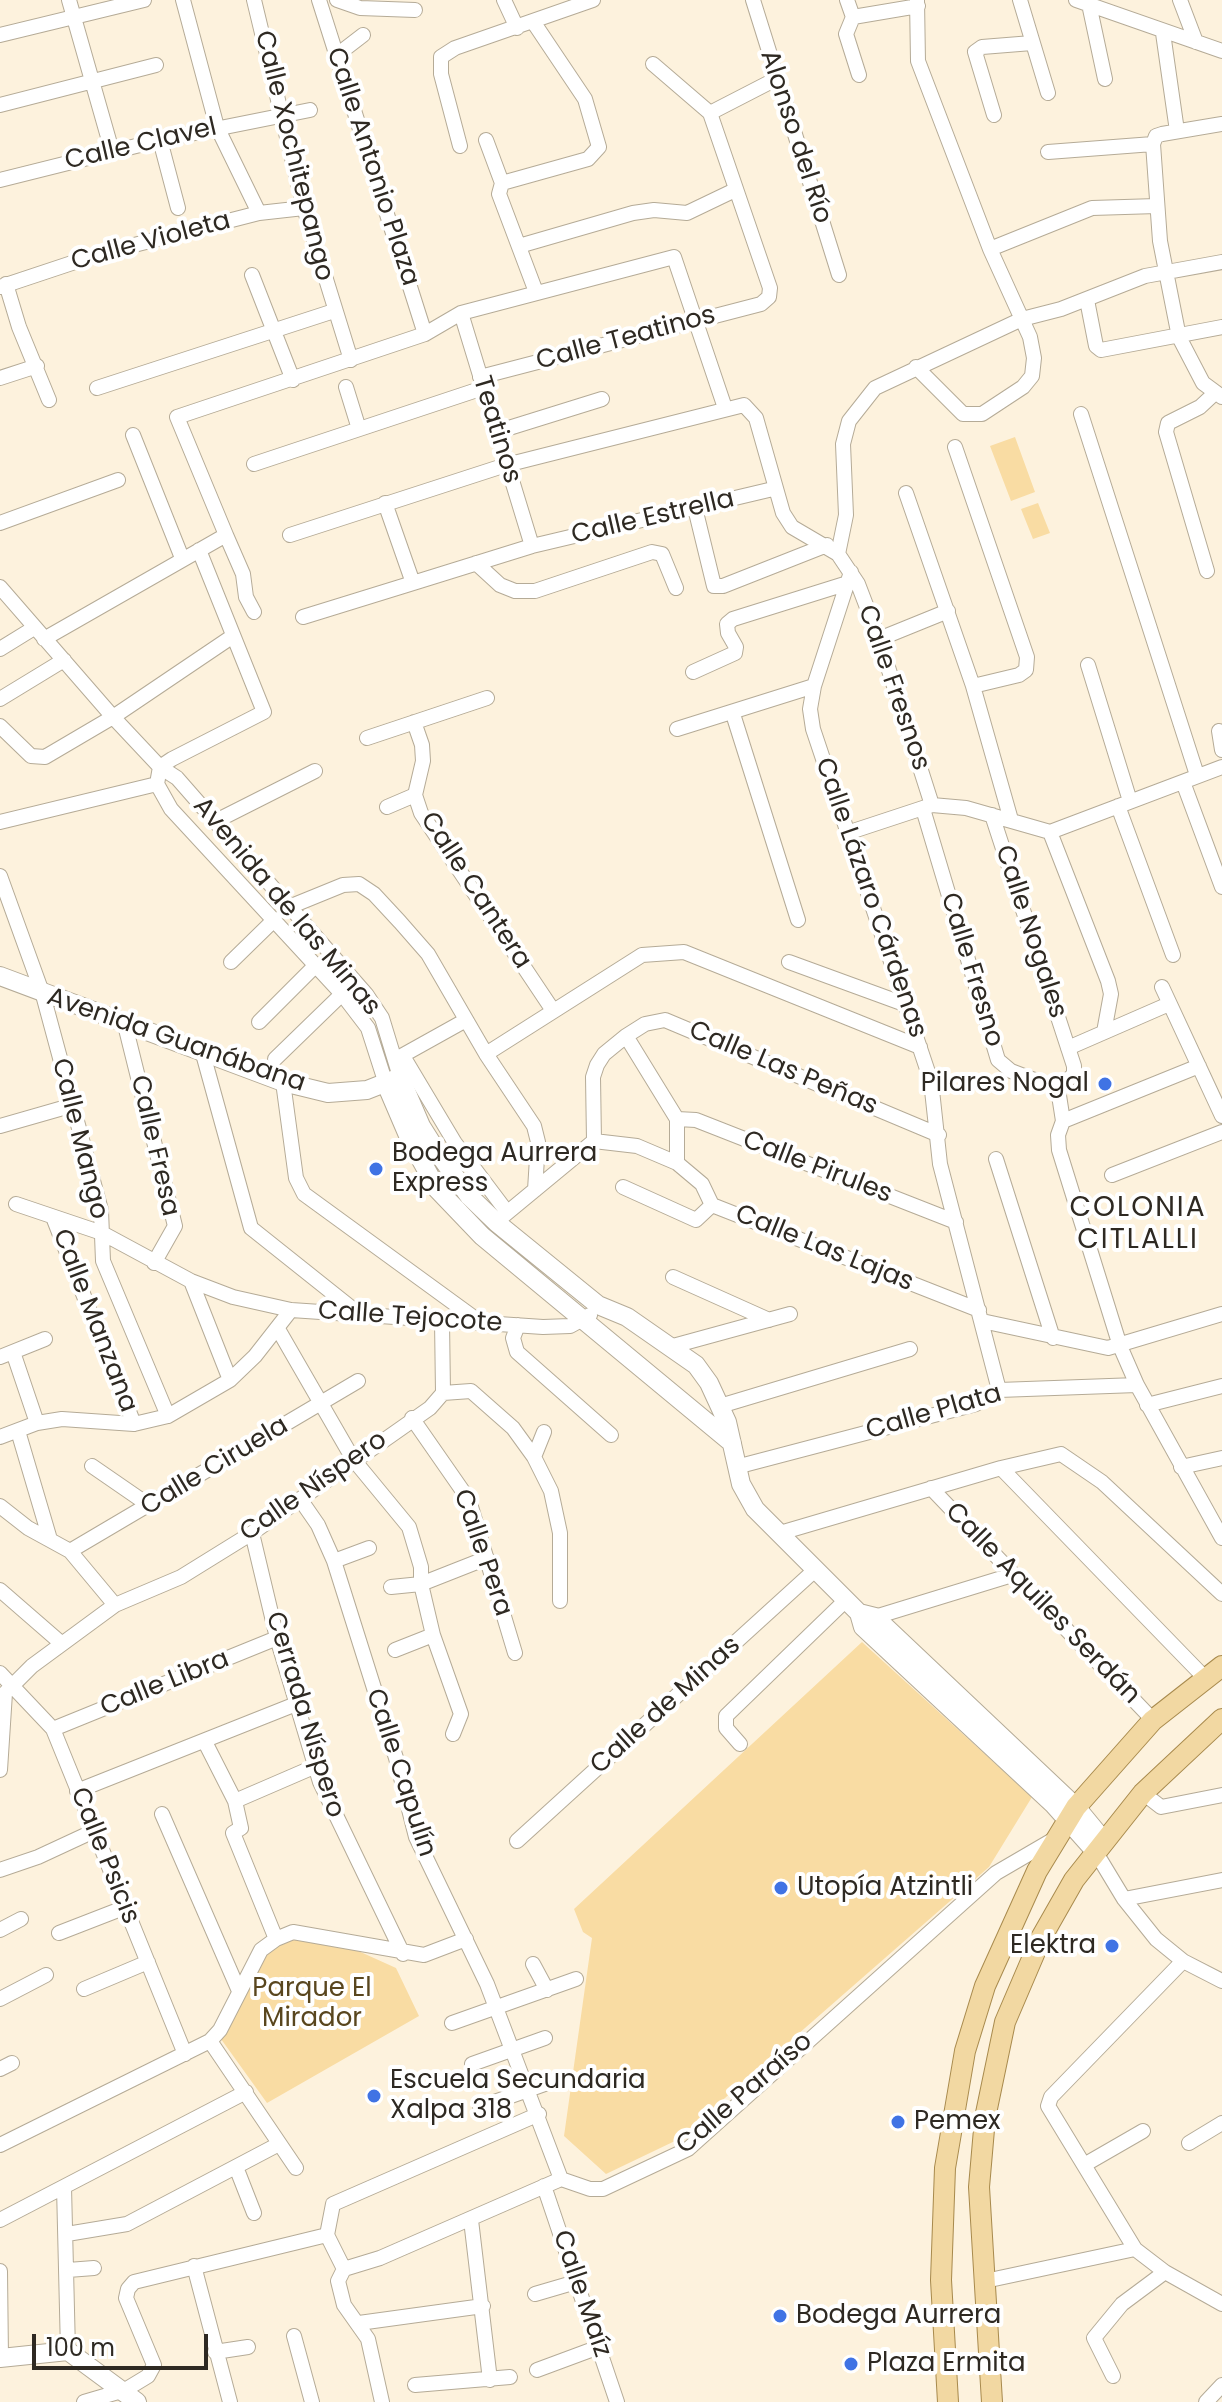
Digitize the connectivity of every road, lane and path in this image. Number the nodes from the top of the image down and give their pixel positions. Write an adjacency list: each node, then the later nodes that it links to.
1 (69, 0): 16 (street)
2 (144, 0): 16 (street)
3 (183, 0): 40 (street)
4 (254, 0): 38 (street, Calle Xochitepango)
5 (319, 0): 26 (street, Calle Antonio Plaza)
6 (337, 0): 15 (street)
7 (504, 0): 19 (street)
8 (593, 0): 18 (street)
9 (753, 0): 30 (street, Alonso del Río)
10 (847, 0): 17 (street)
11 (1020, 0): 24 (street)
12 (1180, 0): 23 (street)
13 (1083, 2): 20 (street); 31 (street)
14 (918, 3): 17 (street); 56 (street)
15 (415, 10)
16 (72, 17): 21 (street); 32 (street)
17 (853, 17): 29 (street)
18 (534, 23): 19 (street); 49 (street)
19 (517, 28): 45 (street)
20 (1163, 33): 23 (street); 41 (street)
21 (0, 35)
22 (363, 35): 26 (street)
23 (1196, 42): 25 (street)
24 (1032, 43): 33 (street); 37 (street)
25 (1222, 51)
26 (337, 55): 70 (street, Calle Antonio Plaza)
27 (653, 64): 36 (street)
28 (156, 65): 32 (street)
29 (859, 75)
30 (776, 79): 36 (street); 60 (street, Alonso del Río)
31 (1105, 79)
32 (93, 82): 34 (street); 46 (street)
33 (1048, 93)
34 (0, 105)
35 (310, 110): 38 (street, Calle Clavel)
36 (710, 113): 50 (street)
37 (994, 115)
38 (283, 116): 40 (street, Calle Clavel); 53 (street, Calle Xochitepango)
39 (1222, 124): 41 (street)
40 (217, 127): 42 (street, Calle Clavel); 54 (street)
41 (1177, 131): 44 (street)
42 (160, 140): 46 (street, Calle Clavel); 52 (street)
43 (486, 140): 49 (street)
44 (1154, 140): 47 (street); 51 (street)
45 (460, 146)
46 (112, 151): 48 (street, Calle Clavel)
47 (1048, 152)
48 (0, 180)
49 (502, 183): 55 (street)
50 (735, 190): 55 (street); 66 (street, Calle Teatinos)
51 (1157, 206): 56 (street); 58 (street)
52 (178, 208)
53 (304, 208): 54 (street, Calle Violeta); 64 (street, Calle Xochitepango)
54 (259, 213): 61 (street, Calle Violeta)
55 (519, 246): 62 (street)
56 (990, 249): 67 (street)
57 (1222, 262): 58 (street)
58 (1166, 272): 63 (street); 71 (street)
59 (252, 275): 69 (street)
60 (839, 275)
61 (3, 286): 73 (street)
62 (536, 292): 65 (street); 66 (street)
63 (1087, 300): 67 (street); 71 (street)
64 (334, 311): 69 (street, Calle Xochitepango); 72 (street, Calle Xochitepango)
65 (461, 313): 70 (street); 77 (street, Teatinos)
66 (696, 319): 77 (street, Calle Teatinos); 83 (street)
67 (1022, 319): 74 (street); 74 (street)
68 (1222, 327): 71 (street)
69 (276, 331): 76 (street); 79 (street, Calle Xochitepango)
70 (425, 334): 72 (street)
71 (1179, 337): 80 (street)
72 (351, 360): 76 (street)
73 (37, 366): 75 (street); 82 (street)
74 (916, 367): 101 (street)
75 (0, 378)
76 (293, 380): 97 (street)
77 (482, 383): 85 (street, Calle Teatinos); 86 (street, Teatinos)
78 (346, 387): 85 (street)
79 (97, 388)
80 (1218, 395): 104 (street)
81 (602, 399): 86 (street)
82 (49, 400)
83 (725, 408): 90 (street); 92 (street)
84 (1081, 414): 134 (street)
85 (359, 429): 89 (street, Calle Teatinos)
86 (496, 432): 90 (street, Teatinos)
87 (133, 435): 102 (street)
88 (955, 447): 120 (street)
89 (254, 464)
90 (506, 465): 94 (street); 99 (street, Teatinos)
91 (118, 480): 96 (street)
92 (773, 489): 95 (street, Calle Estrella); 101 (street)
93 (906, 493): 109 (street)
94 (385, 503): 98 (street); 106 (street)
95 (695, 508): 99 (street, Calle Estrella); 101 (street)
96 (0, 523)
97 (226, 535): 100 (street); 110 (street)
98 (290, 535)
99 (532, 546): 103 (street, Calle Estrella)
100 (199, 550): 102 (street); 113 (street)
101 (832, 550): 105 (street, Calle Fresnos)
102 (182, 558): 112 (street)
103 (476, 563): 106 (street, Calle Estrella); 108 (street)
104 (1207, 571)
105 (850, 578): 114 (street, Calle Fresnos); 118 (street); 119 (street, Calle Lázaro Cárdenas)
106 (413, 583): 111 (street, Calle Estrella)
107 (0, 587): 112 (street, Avenida de las Minas)
108 (676, 588)
109 (948, 611): 114 (street); 120 (street)
110 (254, 612)
111 (303, 617)
112 (39, 634): 115 (street); 116 (street, Avenida de las Minas)
113 (233, 636): 124 (street); 131 (street)
114 (879, 639): 139 (street, Calle Fresnos)
115 (0, 649)
116 (64, 660): 122 (street); 124 (street, Avenida de las Minas)
117 (1088, 665): 137 (street)
118 (693, 672)
119 (814, 686): 123 (street); 145 (street, Calle Lázaro Cárdenas)
120 (973, 686): 141 (street)
121 (487, 698): 125 (street)
122 (0, 699)
123 (733, 714): 127 (street); 150 (street)
124 (113, 717): 126 (street); 131 (street, Avenida de las Minas)
125 (414, 722): 129 (street); 136 (street, Calle Cantera)
126 (0, 726)
127 (677, 729)
128 (1219, 731): 130 (street)
129 (367, 738)
130 (1222, 750)
131 (160, 767): 135 (street); 143 (street, Avenida de las Minas)
132 (1222, 767): 134 (street)
133 (315, 771): 143 (street)
134 (1190, 779): 137 (street); 147 (street)
135 (157, 784): 142 (street); 149 (street, Avenida de las Minas)
136 (415, 795): 138 (street); 161 (street, Calle Cantera)
137 (1124, 804): 144 (street); 151 (street)
138 (387, 807)
139 (928, 807): 140 (street); 145 (street); 175 (street, Calle Fresno)
140 (992, 815): 141 (street); 168 (street, Calle Nogales)
141 (1011, 820): 144 (street)
142 (0, 822)
143 (214, 822): 148 (street, Avenida de las Minas)
144 (1050, 832): 165 (street)
145 (847, 833): 159 (street, Calle Lázaro Cárdenas)
146 (0, 876): 158 (street, Calle Mango)
147 (1222, 887)
148 (289, 907): 162 (street); 173 (street, Avenida de las Minas)
149 (275, 919): 152 (street); 154 (street, Avenida de las Minas)
150 (798, 920)
151 (1173, 955)
152 (231, 962)
153 (789, 962): 159 (street)
154 (316, 965): 157 (street, Avenida de las Minas); 163 (street)
155 (0, 976): 158 (street, Avenida Guanábana)
156 (1162, 987): 160 (street)
157 (342, 994): 171 (street); 173 (street, Avenida de las Minas)
158 (43, 995): 164 (street, Avenida Guanábana); 176 (street, Calle Mango)
159 (904, 1004): 167 (street, Calle Lázaro Cárdenas)
160 (1169, 1004): 165 (street); 172 (street)
161 (552, 1009): 167 (street); 170 (street)
162 (466, 1020): 170 (street); 173 (street)
163 (259, 1022)
164 (125, 1025): 169 (street, Avenida Guanábana); 195 (street, Calle Fresa)
165 (1104, 1032): 168 (street)
166 (626, 1036): 178 (street); 182 (street, Calle Las Peñas); 183 (street)
167 (920, 1047): 182 (street, Calle Lázaro Cárdenas)
168 (1068, 1048): 175 (street)
169 (203, 1054): 174 (street, Avenida Guanábana); 200 (street)
170 (486, 1054): 188 (street)
171 (275, 1059)
172 (1199, 1066): 177 (street); 179 (street)
173 (395, 1069): 174 (street, Avenida Guanábana); 192 (street, Avenida de las Minas); 199 (street, Avenida de las Minas)
174 (283, 1082): 204 (street)
175 (1058, 1089): 179 (street)
176 (70, 1106): 180 (street); 194 (street, Calle Mango)
177 (1222, 1116)
178 (677, 1119): 185 (street); 193 (street, Calle Pirules)
179 (1063, 1121): 212 (street)
180 (0, 1126)
181 (1222, 1132): 186 (street)
182 (939, 1135): 193 (street, Calle Lázaro Cárdenas)
183 (594, 1141): 185 (street, Calle Las Lajas); 188 (street)
184 (996, 1159): 209 (street)
185 (677, 1163): 190 (street, Calle Las Lajas)
186 (1112, 1175)
187 (623, 1187): 190 (street)
188 (535, 1190): 192 (street)
189 (16, 1204): 191 (street, Calle Manzana)
190 (712, 1205): 203 (street, Calle Las Lajas)
191 (53, 1217): 194 (street, Calle Manzana); 227 (street, Calle Manzana)
192 (502, 1218): 199 (street, Avenida de las Minas)
193 (956, 1222): 203 (street, Calle Lázaro Cárdenas)
194 (102, 1233): 195 (street, Calle Manzana); 224 (street, Calle Mango)
195 (154, 1263): 197 (street, Calle Manzana)
196 (673, 1277): 205 (street)
197 (191, 1281): 198 (street, Calle Manzana); 215 (street)
198 (291, 1310): 200 (street, Calle Tejocote); 208 (street, Calle Tejocote)
199 (592, 1312): 207 (street, Calle Tejocote); 211 (street, Avenida de las Minas); 232 (street, Avenida de las Minas)
200 (359, 1314): 206 (street, Calle Tejocote)
201 (790, 1314): 205 (street)
202 (1222, 1314): 212 (street)
203 (980, 1316): 209 (street, Calle Las Lajas); 219 (street, Calle Lázaro Cárdenas)
204 (477, 1320): 206 (street, Calle Tejocote); 207 (street, Calle Tejocote)
205 (769, 1320): 211 (street)
206 (442, 1321): 220 (street)
207 (518, 1325): 230 (street)
208 (278, 1329): 215 (street, Calle Tejocote); 221 (street)
209 (1053, 1338): 212 (street, Calle Las Lajas)
210 (45, 1339): 214 (street)
211 (673, 1346): 223 (street, Avenida de las Minas)
212 (1120, 1346): 217 (street)
213 (910, 1349): 223 (street)
214 (6, 1354): 226 (street)
215 (230, 1380): 224 (street, Calle Tejocote)
216 (358, 1381): 221 (street, Calle Ciruela)
217 (1137, 1385): 219 (street, Calle Plata); 222 (street)
218 (1222, 1386): 222 (street)
219 (999, 1390): 237 (street, Calle Plata)
220 (443, 1393): 225 (street, Calle Níspero); 233 (street)
221 (322, 1403): 235 (street); 243 (street, Calle Ciruela)
222 (1147, 1405): 238 (street)
223 (720, 1406): 232 (street, Avenida de las Minas)
224 (168, 1416): 227 (street, Calle Tejocote)
225 (412, 1418): 235 (street, Calle Níspero); 250 (street, Calle Pera)
226 (37, 1423): 227 (street, Calle Tejocote); 228 (street, Calle Tejocote)
227 (134, 1424)
228 (18, 1431): 231 (street, Calle Tejocote); 246 (street)
229 (544, 1432): 233 (street)
230 (611, 1435)
231 (0, 1437)
232 (732, 1443): 237 (street, Avenida de las Minas)
233 (534, 1457): 258 (street)
234 (1222, 1458): 238 (street)
235 (353, 1459): 241 (street, Calle Níspero); 254 (street)
236 (92, 1466): 243 (street)
237 (736, 1467): 245 (street, Avenida de las Minas)
238 (1181, 1467): 247 (street)
239 (1001, 1468): 240 (street); 257 (street); 266 (street)
240 (931, 1488): 245 (street); 253 (street, Calle Aquiles Serdán)
241 (300, 1499): 244 (street, Calle Níspero); 251 (street, Calle Capulín)
242 (0, 1506): 246 (street)
243 (150, 1506): 249 (street, Calle Ciruela)
244 (252, 1533): 259 (street, Calle Níspero); 262 (street, Cerrada Níspero)
245 (780, 1533): 252 (street, Avenida de las Minas)
246 (49, 1536): 249 (street)
247 (1222, 1538)
248 (369, 1548): 251 (street)
249 (70, 1551): 259 (street)
250 (487, 1558): 254 (street); 265 (street, Calle Pera)
251 (334, 1561): 296 (street, Calle Capulín)
252 (815, 1570): 260 (street, Avenida de las Minas); 285 (street, Calle de Minas)
253 (1012, 1575): 260 (street); 271 (street, Calle Aquiles Serdán)
254 (421, 1584): 255 (street); 261 (street)
255 (391, 1587)
256 (0, 1590): 263 (street)
257 (1222, 1594)
258 (560, 1601)
259 (115, 1605): 263 (street, Calle Níspero)
260 (861, 1614): 275 (street); 283 (street, Avenida de las Minas)
261 (433, 1635): 264 (street); 273 (street)
262 (277, 1638): 269 (street, Cerrada Níspero); 272 (street, Calle Libra)
263 (61, 1643): 268 (street, Calle Níspero)
264 (395, 1650)
265 (515, 1653)
266 (1214, 1672): 271 (main road)
267 (0, 1673): 268 (street, Calle Psicis)
268 (13, 1683): 272 (street, Calle Psicis); 277 (street)
269 (296, 1704): 274 (street); 276 (street, Cerrada Níspero)
270 (1222, 1719): 279 (main road)
271 (1153, 1720): 283 (main road)
272 (53, 1729): 278 (street, Calle Psicis)
273 (453, 1734)
274 (205, 1742): 278 (street); 281 (street)
275 (740, 1744)
276 (316, 1766): 281 (street); 294 (street, Cerrada Níspero)
277 (0, 1770)
278 (77, 1791): 284 (street, Calle Psicis)
279 (1143, 1793): 280 (street); 286 (main road)
280 (1222, 1795)
281 (235, 1801): 295 (street)
282 (162, 1814): 307 (street)
283 (1067, 1821): 286 (street, Avenida de las Minas); 329 (street, Calle Paraíso); 368 (main road)
284 (94, 1831): 287 (street); 290 (street, Calle Psicis)
285 (517, 1841)
286 (1100, 1852): 289 (street); 344 (main road)
287 (0, 1870)
288 (1222, 1880): 289 (street)
289 (1124, 1899): 299 (street)
290 (126, 1907): 293 (street); 300 (street, Calle Psicis)
291 (21, 1919): 292 (street)
292 (0, 1930)
293 (59, 1933)
294 (393, 1935): 297 (street); 298 (street, Cerrada Níspero)
295 (276, 1939): 297 (street); 307 (street)
296 (466, 1939): 298 (street); 309 (street, Calle Capulín)
297 (371, 1944): 298 (street)
298 (403, 1954)
299 (1183, 1961): 304 (street); 326 (street)
300 (148, 1962): 305 (street); 314 (street, Calle Psicis)
301 (533, 1964): 306 (street)
302 (46, 1975): 308 (street)
303 (576, 1979): 306 (street)
304 (1222, 1981)
305 (84, 1989)
306 (547, 1990): 309 (street)
307 (239, 1991): 312 (street)
308 (0, 1999)
309 (497, 2007): 310 (street); 313 (street, Calle Capulín)
310 (452, 2023)
311 (545, 2038): 313 (street)
312 (210, 2041): 314 (street); 318 (street)
313 (511, 2050): 315 (street); 317 (street, Calle Capulín)
314 (185, 2054): 325 (street)
315 (472, 2064)
316 (559, 2079): 317 (street)
317 (528, 2089): 319 (street); 320 (street, Calle Capulín)
318 (246, 2092): 324 (street); 331 (street)
319 (480, 2107)
320 (539, 2114): 329 (street, Calle Capulín); 336 (street)
321 (1222, 2123): 323 (street)
322 (1143, 2131): 326 (street)
323 (1189, 2143)
324 (279, 2144): 327 (street); 328 (street)
325 (0, 2145)
326 (1084, 2165): 337 (street)
327 (236, 2167): 332 (street); 335 (street)
328 (296, 2168)
329 (561, 2179): 330 (street)
330 (544, 2186): 334 (street); 345 (street, Calle Maíz)
331 (64, 2187): 333 (street); 335 (street)
332 (254, 2213)
333 (0, 2220)
334 (471, 2220): 340 (street); 348 (street)
335 (67, 2234): 341 (street)
336 (327, 2235): 338 (street); 340 (street)
337 (1135, 2249): 343 (street); 344 (street)
338 (194, 2266): 354 (street); 362 (street)
339 (94, 2268): 341 (street)
340 (344, 2269): 349 (street)
341 (68, 2270): 353 (street)
342 (0, 2271): 355 (street)
343 (1165, 2272): 347 (street); 357 (street)
344 (985, 2281): 369 (main road)
345 (576, 2282): 346 (street); 352 (street, Calle Maíz)
346 (535, 2294)
347 (1222, 2304)
348 (483, 2306): 349 (street); 359 (street)
349 (359, 2323): 366 (street)
350 (294, 2336): 365 (street)
351 (248, 2347): 354 (street)
352 (599, 2347): 356 (street); 367 (street, Calle Maíz)
353 (68, 2351): 355 (street); 362 (street)
354 (215, 2352): 364 (street)
355 (0, 2358)
356 (537, 2370)
357 (1113, 2376)
358 (510, 2377): 359 (street)
359 (490, 2380): 360 (street)
360 (415, 2385)
361 (1222, 2385): 370 (street)
362 (131, 2396): 363 (street)
363 (84, 2402)
364 (230, 2402)
365 (312, 2402)
366 (382, 2402)
367 (617, 2402)
368 (948, 2402)
369 (992, 2402)
370 (1206, 2402)

